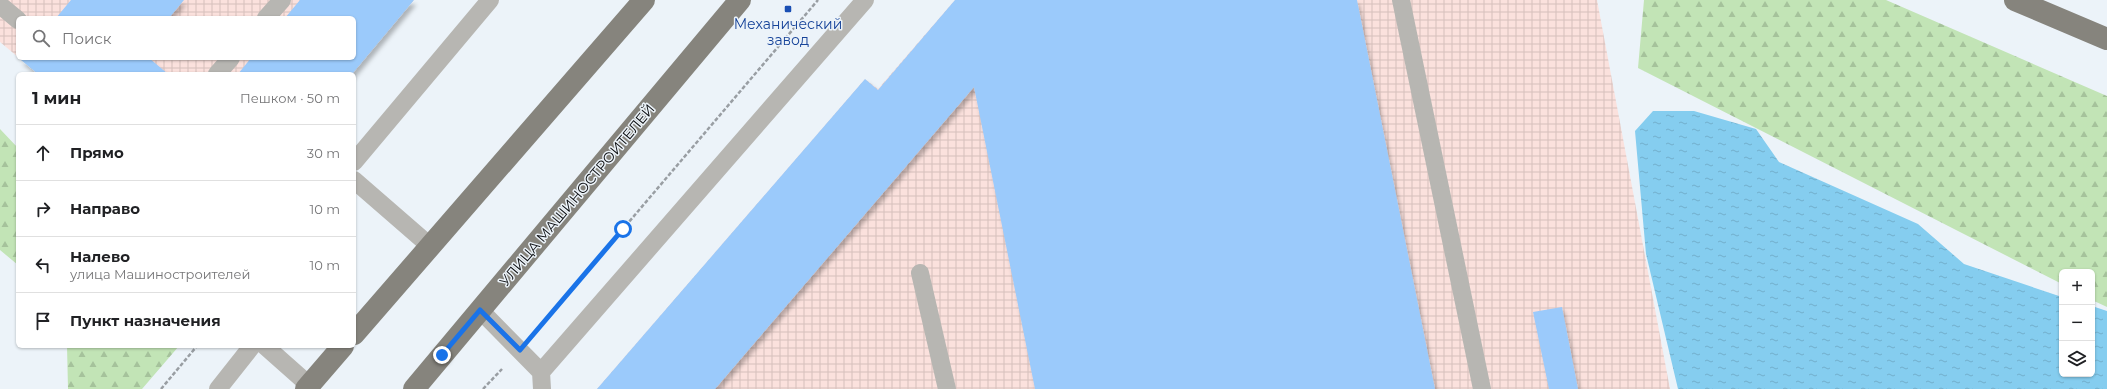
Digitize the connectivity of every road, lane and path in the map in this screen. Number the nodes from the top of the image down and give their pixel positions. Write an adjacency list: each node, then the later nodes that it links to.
1 (282, 0): 10 (lane)
2 (490, 0): 15 (lane)
3 (644, 0): 17 (main road)
4 (740, 0): 19 (main road, УЛИЦА МАШИНОСТРОИТЕЛЕЙ)
5 (818, 0): 25 (path)
6 (865, 0): 26 (lane)
7 (1401, 0): 33 (lane)
8 (2016, 0): 12 (main road)
9 (0, 4): 11 (lane)
10 (268, 16)
11 (16, 18)
12 (2107, 39)
13 (229, 60): 14 (lane)
14 (219, 72)
15 (356, 160)
16 (356, 182): 17 (lane)
17 (430, 246): 20 (main road)
18 (920, 273): 32 (lane)
19 (480, 310): 25 (lane); 30 (main road, УЛИЦА МАШИНОСТРОИТЕЛЕЙ)
20 (356, 332)
21 (195, 348): 28 (path)
22 (250, 348): 29 (lane)
23 (268, 348): 27 (lane)
24 (341, 348): 27 (main road)
25 (520, 350): 26 (lane); 31 (path)
26 (541, 381)
27 (308, 387)
28 (161, 389)
29 (218, 389)
30 (414, 389)
31 (483, 389)
32 (947, 389)
33 (1482, 389)

